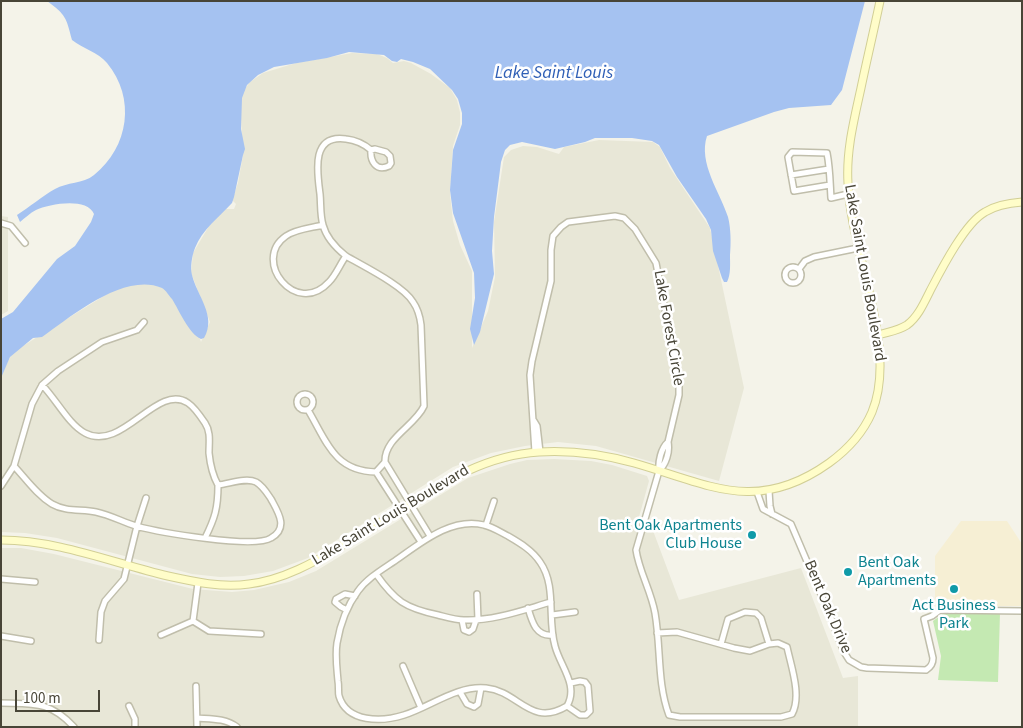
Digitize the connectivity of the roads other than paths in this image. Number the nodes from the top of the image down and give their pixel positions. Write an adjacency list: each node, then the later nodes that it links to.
1 (880, 1): 6 (main road, Lake Saint Louis Boulevard)
2 (371, 150): 2 (street); 9 (street)
3 (829, 169): 4 (street); 4 (street); 5 (street)
4 (791, 175): 5 (street)
5 (830, 185): 6 (street)
6 (848, 194): 11 (main road, Lake Saint Louis Boulevard)
7 (1022, 202): 15 (main road)
8 (1, 223): 10 (street)
9 (323, 225): 12 (street); 12 (street)
10 (25, 243)
11 (858, 248): 13 (street); 15 (main road, Lake Saint Louis Boulevard)
12 (346, 256): 19 (street)
13 (799, 269)
14 (144, 322): 16 (street)
15 (878, 335): 25 (main road, Lake Saint Louis Boulevard)
16 (42, 385): 20 (street); 23 (street)
17 (308, 410): 22 (street)
18 (537, 452): 21 (main road, Lake Saint Louis Boulevard); 21 (street, Lake Forest Circle); 29 (main road, Lake Saint Louis Boulevard)
19 (385, 462): 22 (street); 29 (street)
20 (14, 466): 24 (street); 32 (street)
21 (659, 471): 26 (main road, Lake Saint Louis Boulevard); 54 (street, Lake Forest Circle)
22 (376, 472): 30 (street)
23 (218, 485): 35 (street); 35 (street)
24 (1, 486)
25 (769, 491): 26 (main road, Lake Saint Louis Boulevard); 31 (street)
26 (757, 492): 31 (street, Bent Oak Drive)
27 (146, 498): 32 (street)
28 (494, 501): 33 (street)
29 (410, 504): 30 (main road, Lake Saint Louis Boulevard); 34 (street)
30 (401, 510): 37 (street); 42 (main road, Lake Saint Louis Boulevard)
31 (772, 514): 48 (street, Bent Oak Drive)
32 (137, 526): 35 (street); 38 (street)
33 (486, 526): 34 (street); 45 (street)
34 (430, 536): 37 (street)
35 (205, 538)
36 (1, 540): 38 (main road, Lake Saint Louis Boulevard)
37 (421, 542): 39 (street)
38 (127, 566): 42 (main road, Lake Saint Louis Boulevard); 59 (street)
39 (376, 574): 44 (street); 51 (street)
40 (1, 579): 41 (street)
41 (34, 582)
42 (198, 583): 53 (street)
43 (477, 594): 52 (street)
44 (355, 596): 47 (street); 47 (street)
45 (551, 602): 46 (street); 50 (street)
46 (528, 608): 52 (street); 57 (street)
47 (347, 610): 71 (street)
48 (1022, 610)
49 (575, 612): 50 (street)
50 (552, 615): 57 (street)
51 (462, 620): 52 (street); 52 (street)
52 (477, 620)
53 (193, 621): 55 (street); 56 (street)
54 (657, 632): 61 (street); 62 (street, Lake Forest Circle)
55 (261, 634)
56 (161, 635)
57 (553, 635): 64 (street)
58 (1, 636): 60 (street)
59 (99, 640)
60 (30, 641)
61 (722, 644): 62 (street); 62 (street)
62 (769, 644)
63 (403, 666): 71 (street)
64 (570, 683): 70 (street); 70 (street)
65 (196, 686): 72 (street)
66 (481, 688): 67 (street); 67 (street); 70 (street)
67 (460, 692): 71 (street)
68 (1, 703): 73 (street)
69 (129, 706): 74 (street)
70 (567, 706)
71 (421, 708)
72 (197, 718): 75 (street); 76 (street)
73 (74, 727)
74 (135, 727)
75 (197, 727)
76 (237, 727)

